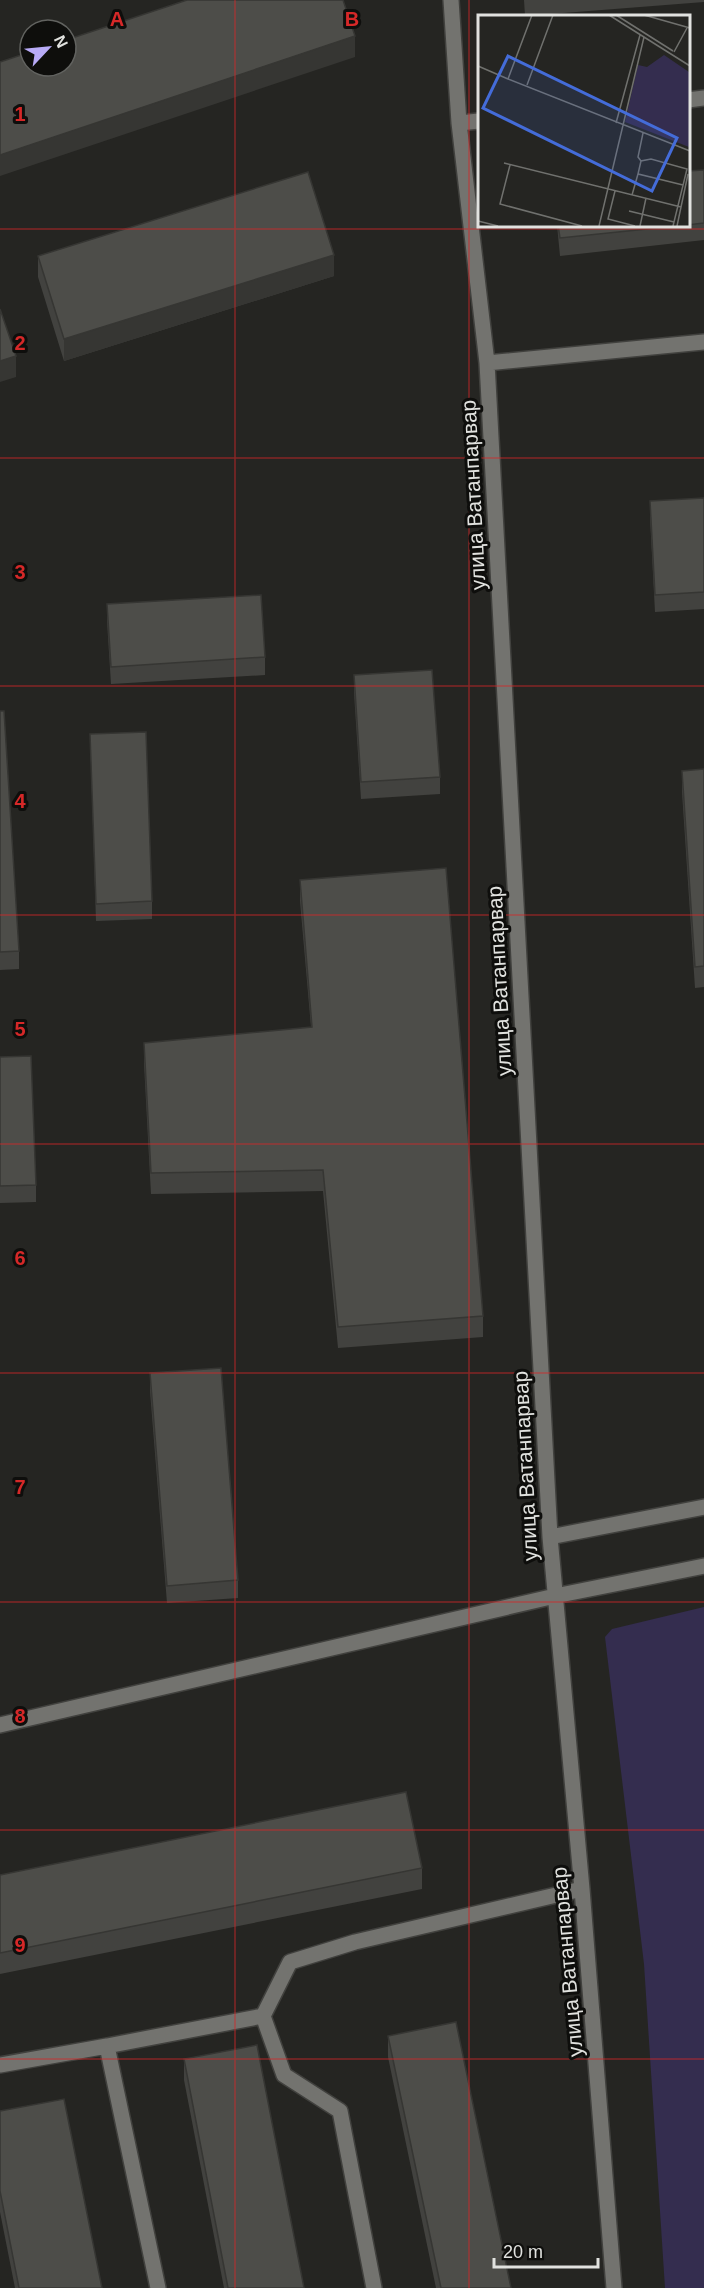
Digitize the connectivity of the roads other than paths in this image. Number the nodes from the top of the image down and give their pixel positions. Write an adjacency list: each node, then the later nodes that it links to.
1 (451, 0): 5 (street, улица Ватанпарвар)
2 (704, 98): 3 (street)
3 (689, 100)
4 (478, 121): 5 (street)
5 (459, 123): 7 (street, улица Ватанпарвар)
6 (704, 342): 7 (street)
7 (488, 363): 9 (street, улица Ватанпарвар)
8 (704, 1507): 9 (street)
9 (550, 1537): 11 (street, улица Ватанпарвар)
10 (704, 1566): 11 (street)
11 (555, 1596): 12 (street); 13 (street, улица Ватанпарвар)
12 (0, 1725)
13 (582, 1889): 14 (street); 19 (street, улица Ватанпарвар)
14 (263, 2016): 15 (street); 18 (street)
15 (107, 2046): 16 (street); 17 (street)
16 (0, 2065)
17 (158, 2288)
18 (374, 2288)
19 (614, 2288)

